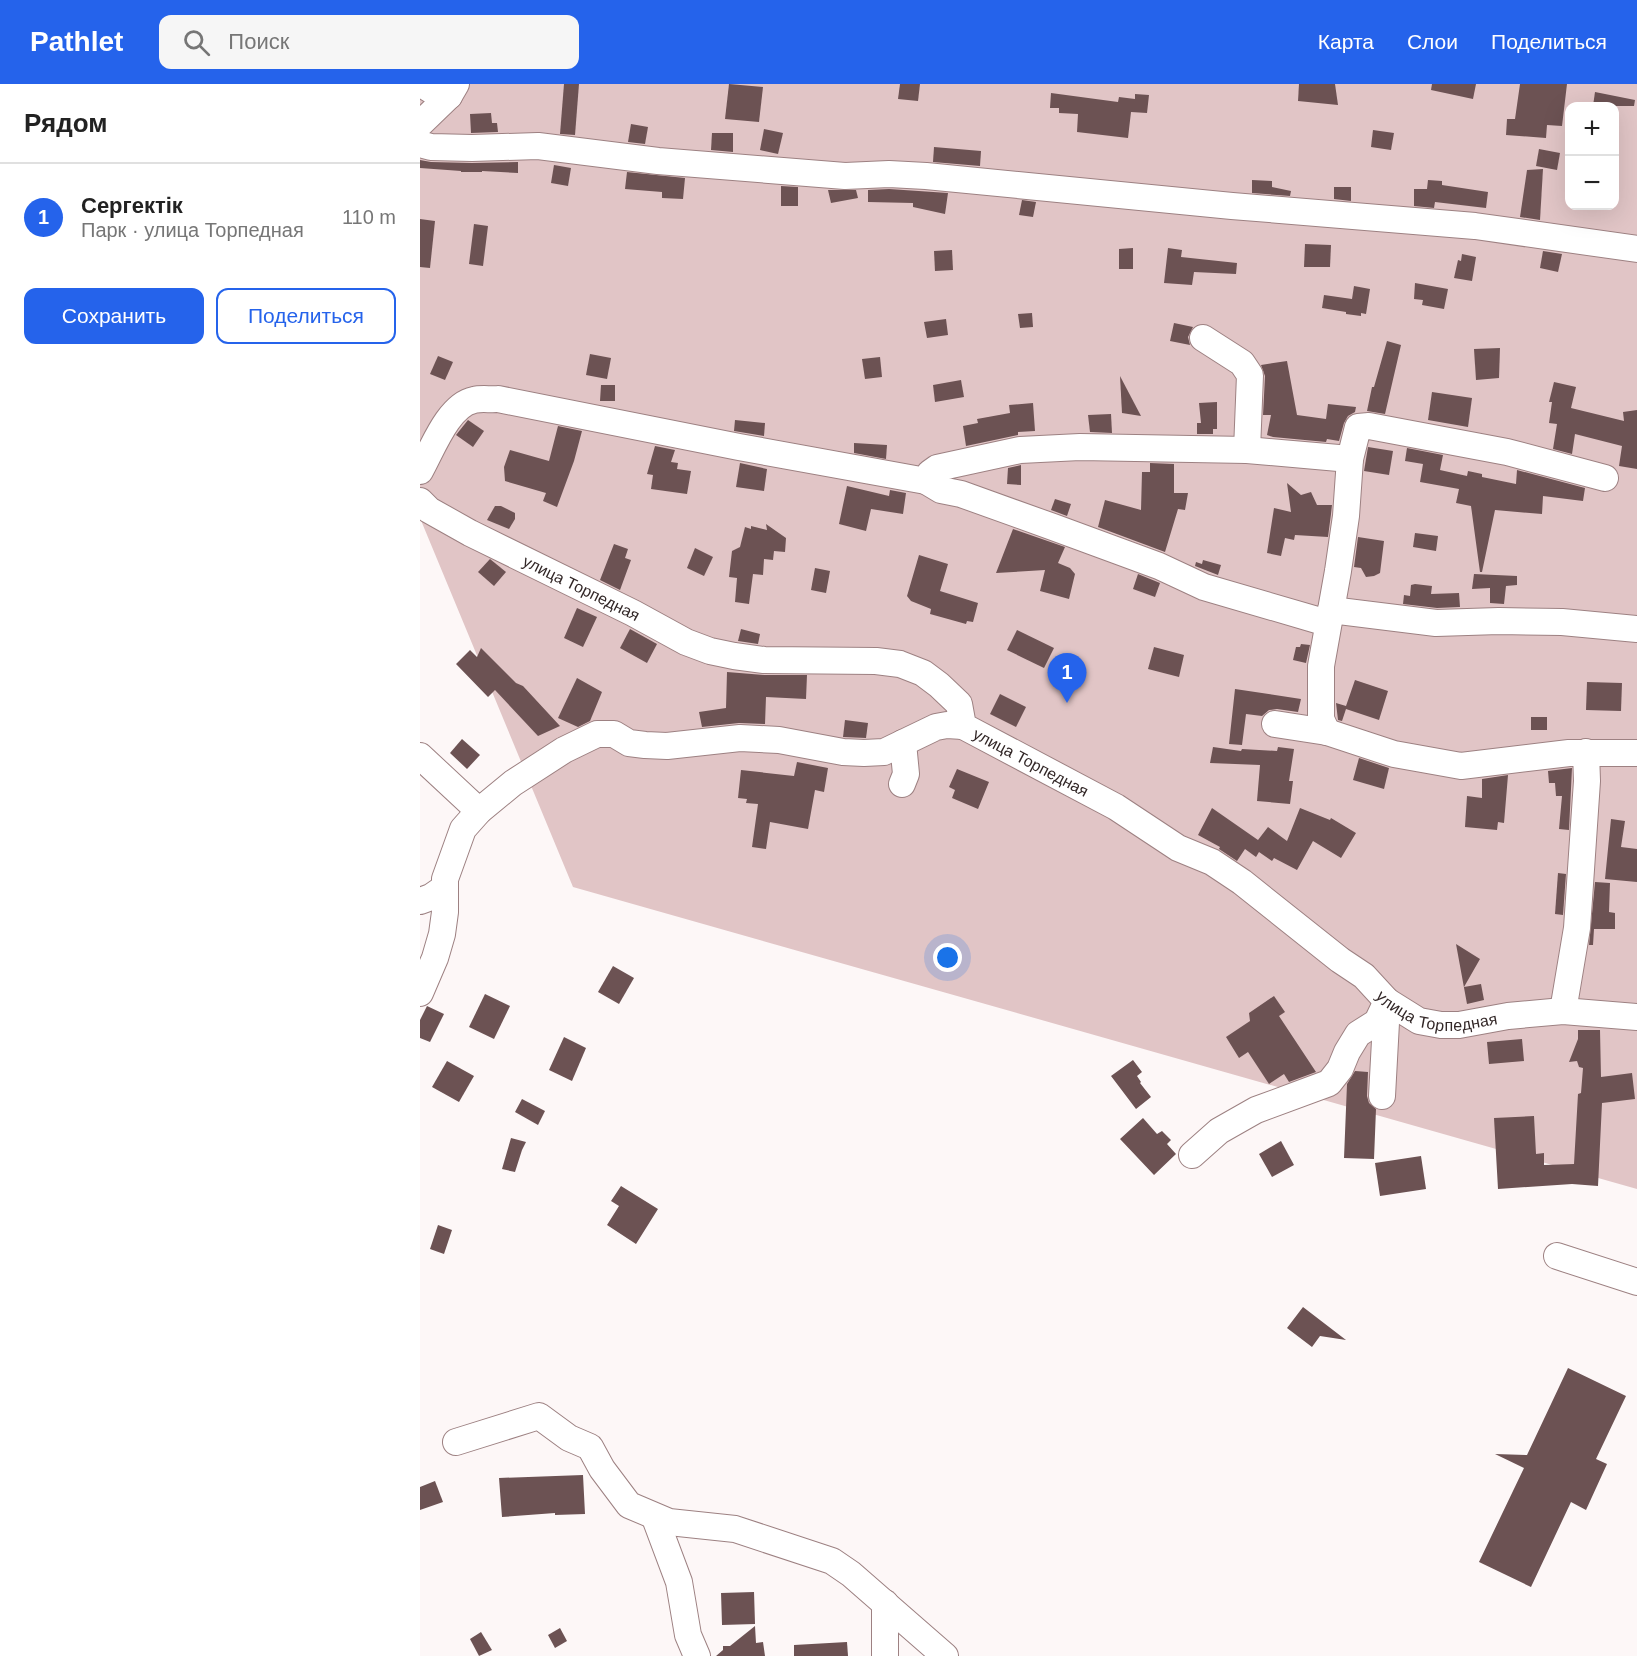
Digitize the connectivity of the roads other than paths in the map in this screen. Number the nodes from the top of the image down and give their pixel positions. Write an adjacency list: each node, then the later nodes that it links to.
1 (421, 84): 2 (street)
2 (453, 90): 3 (street)
3 (420, 124)
4 (420, 144): 5 (street)
5 (1637, 249)
6 (1203, 338): 7 (street)
7 (1247, 450): 8 (street); 11 (street)
8 (1350, 459): 10 (street); 13 (street)
9 (420, 471): 11 (street)
10 (1605, 478)
11 (926, 481): 13 (street)
12 (420, 501): 16 (street, улица Торпедная)
13 (1330, 615): 14 (street); 17 (street)
14 (1637, 629)
15 (1275, 724): 17 (street)
16 (963, 726): 18 (street); 27 (street, улица Торпедная)
17 (1327, 732): 19 (street)
18 (903, 743): 22 (street); 23 (street)
19 (1586, 753): 20 (street); 28 (street)
20 (1637, 753)
21 (420, 756): 23 (street)
22 (907, 780)
23 (479, 811): 24 (street)
24 (444, 888): 25 (street); 26 (street)
25 (420, 901)
26 (420, 993)
27 (1387, 1001): 28 (street, улица Торпедная); 30 (street); 31 (street)
28 (1563, 1011): 29 (street, улица Торпедная)
29 (1637, 1017)
30 (1382, 1096)
31 (1192, 1155)
32 (1557, 1256): 33 (street)
33 (1637, 1282)
34 (456, 1442): 35 (street)
35 (656, 1518): 36 (street); 37 (street)
36 (885, 1603): 38 (street); 39 (street)
37 (697, 1656)
38 (885, 1656)
39 (945, 1656)

